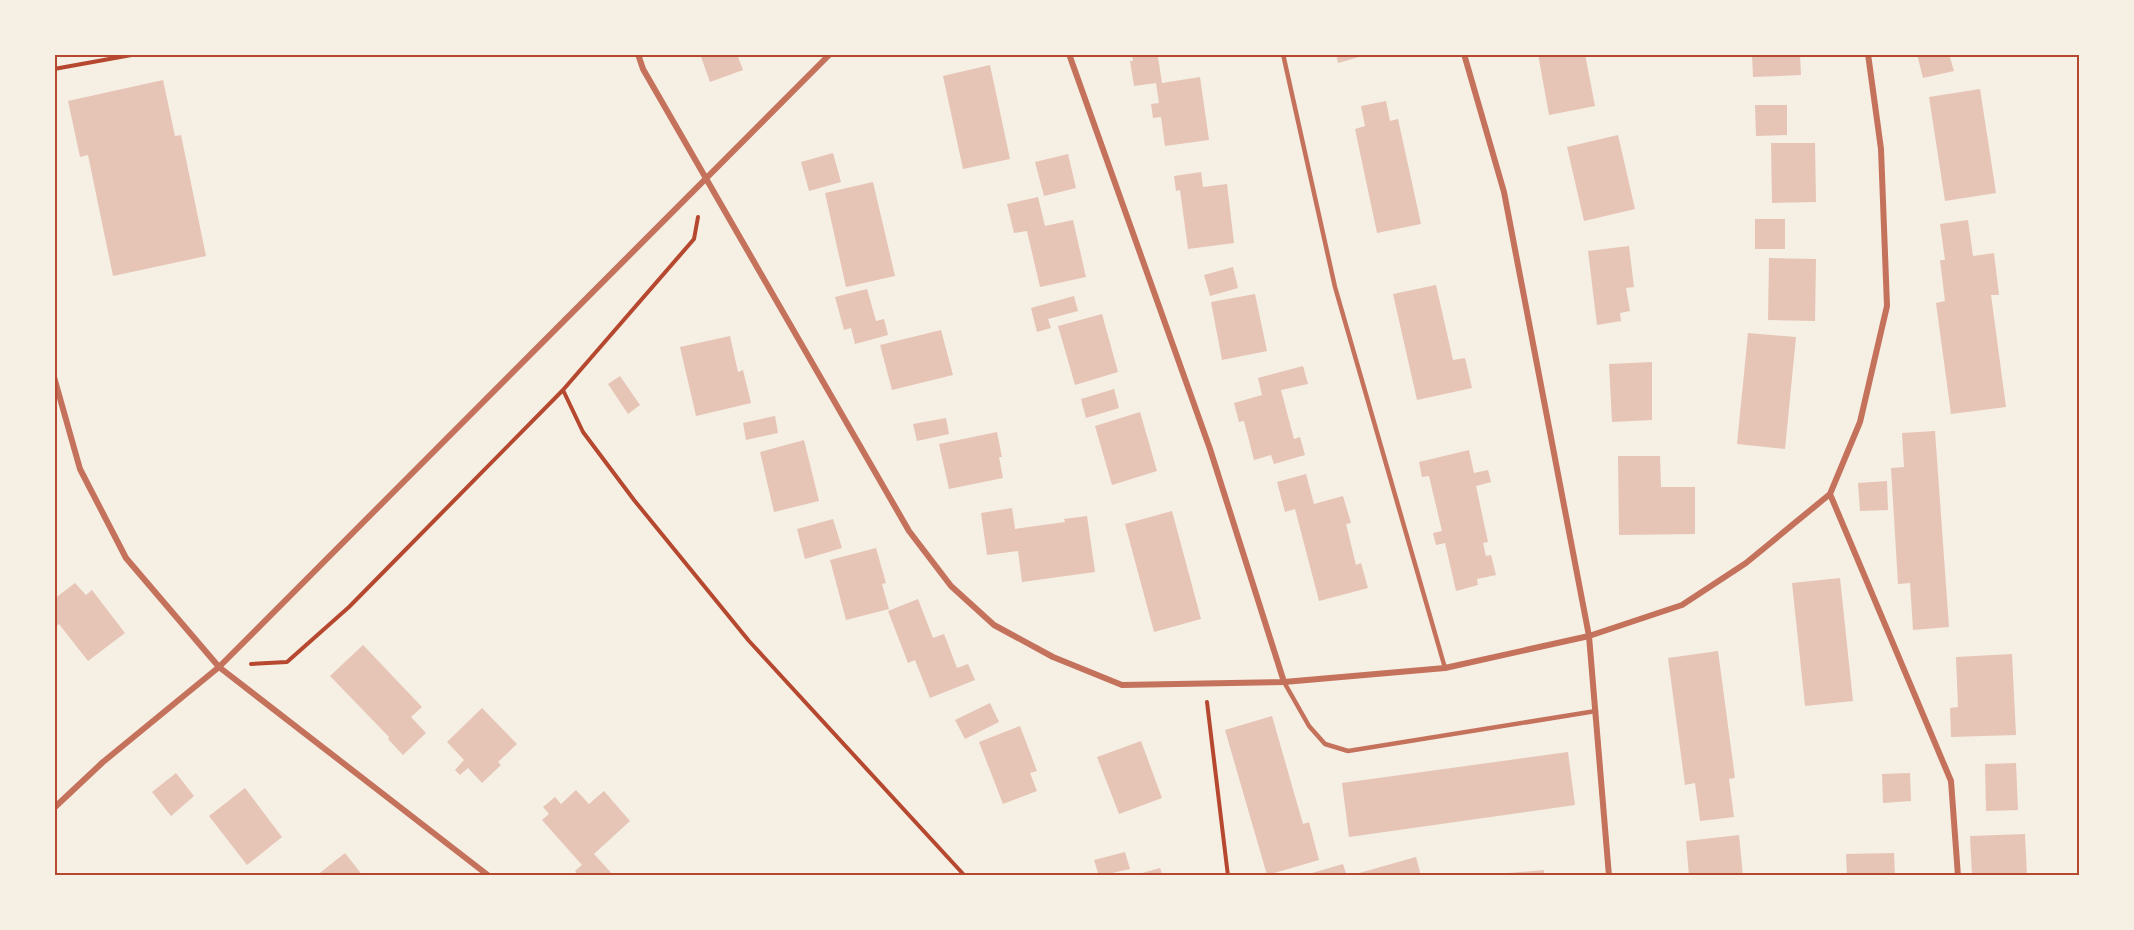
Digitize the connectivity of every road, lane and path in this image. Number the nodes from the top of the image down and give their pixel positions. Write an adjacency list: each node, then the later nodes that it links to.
1 (137, 54): 8 (path)
2 (638, 54): 9 (street)
3 (830, 54): 9 (street)
4 (1069, 54): 16 (street)
5 (1282, 54): 15 (lane)
6 (1464, 54): 13 (street)
7 (1868, 54): 12 (street)
8 (54, 69)
9 (705, 178): 11 (path); 14 (street); 17 (street)
10 (54, 377): 14 (street)
11 (563, 390): 14 (path); 21 (path)
12 (1830, 494): 13 (street); 24 (street)
13 (1589, 636): 15 (street); 18 (street)
14 (219, 666): 19 (street); 20 (street)
15 (1445, 668): 16 (street)
16 (1284, 682): 17 (street); 18 (lane)
17 (1204, 683): 22 (path)
18 (1596, 711): 23 (street)
19 (54, 808)
20 (489, 876)
21 (965, 876)
22 (1228, 876)
23 (1609, 876)
24 (1958, 876)

